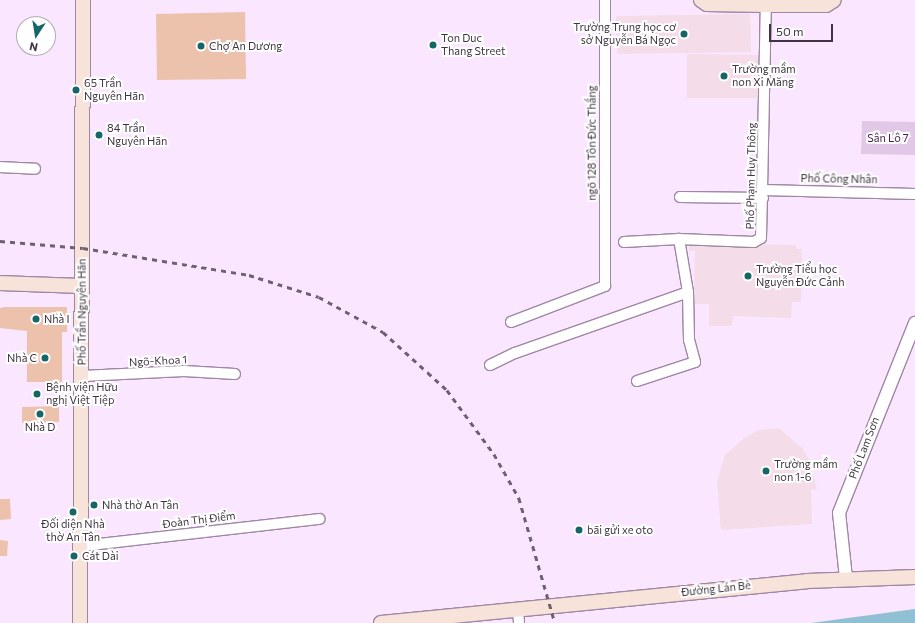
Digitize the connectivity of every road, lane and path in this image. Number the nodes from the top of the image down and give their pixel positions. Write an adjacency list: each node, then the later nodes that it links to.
1 (83, 0): 14 (main road, Phố Trần Nguyên Hãn)
2 (605, 0): 16 (street, ngõ 128 Tôn Đức Thắng)
3 (701, 0): 5 (main road)
4 (834, 0): 5 (main road)
5 (766, 2): 8 (street, Phố Phạm Huy Thông)
6 (0, 167): 7 (street)
7 (35, 169)
8 (763, 194): 9 (street, Phố Công Nhân); 10 (street, Phố Công Nhân); 11 (street, Phố Phạm Huy Thông)
9 (915, 194)
10 (680, 197)
11 (680, 239): 12 (street, Phố Phạm Huy Thông); 15 (street)
12 (624, 242)
13 (0, 283): 14 (main road)
14 (81, 286): 20 (main road, Phố Trần Nguyên Hãn)
15 (688, 292): 18 (street); 21 (street)
16 (511, 322)
17 (915, 323): 25 (street, Phố Lam Sơn)
18 (490, 365)
19 (235, 374): 20 (street, Ngõ-Khoa 1)
20 (82, 376): 23 (main road, Phố Trần Nguyên Hãn)
21 (637, 381)
22 (318, 519): 23 (street, Đoàn Thị Điểm)
23 (82, 546): 27 (main road, Phố Trần Nguyên Hãn)
24 (915, 577): 25 (main road, Đường Lán Bè)
25 (846, 578): 26 (main road, Đường Lán Bè)
26 (518, 617): 28 (main road, Đường Lán Bè)
27 (80, 623)
28 (381, 623)
29 (440, 623): 30 (main road)
30 (454, 623)

